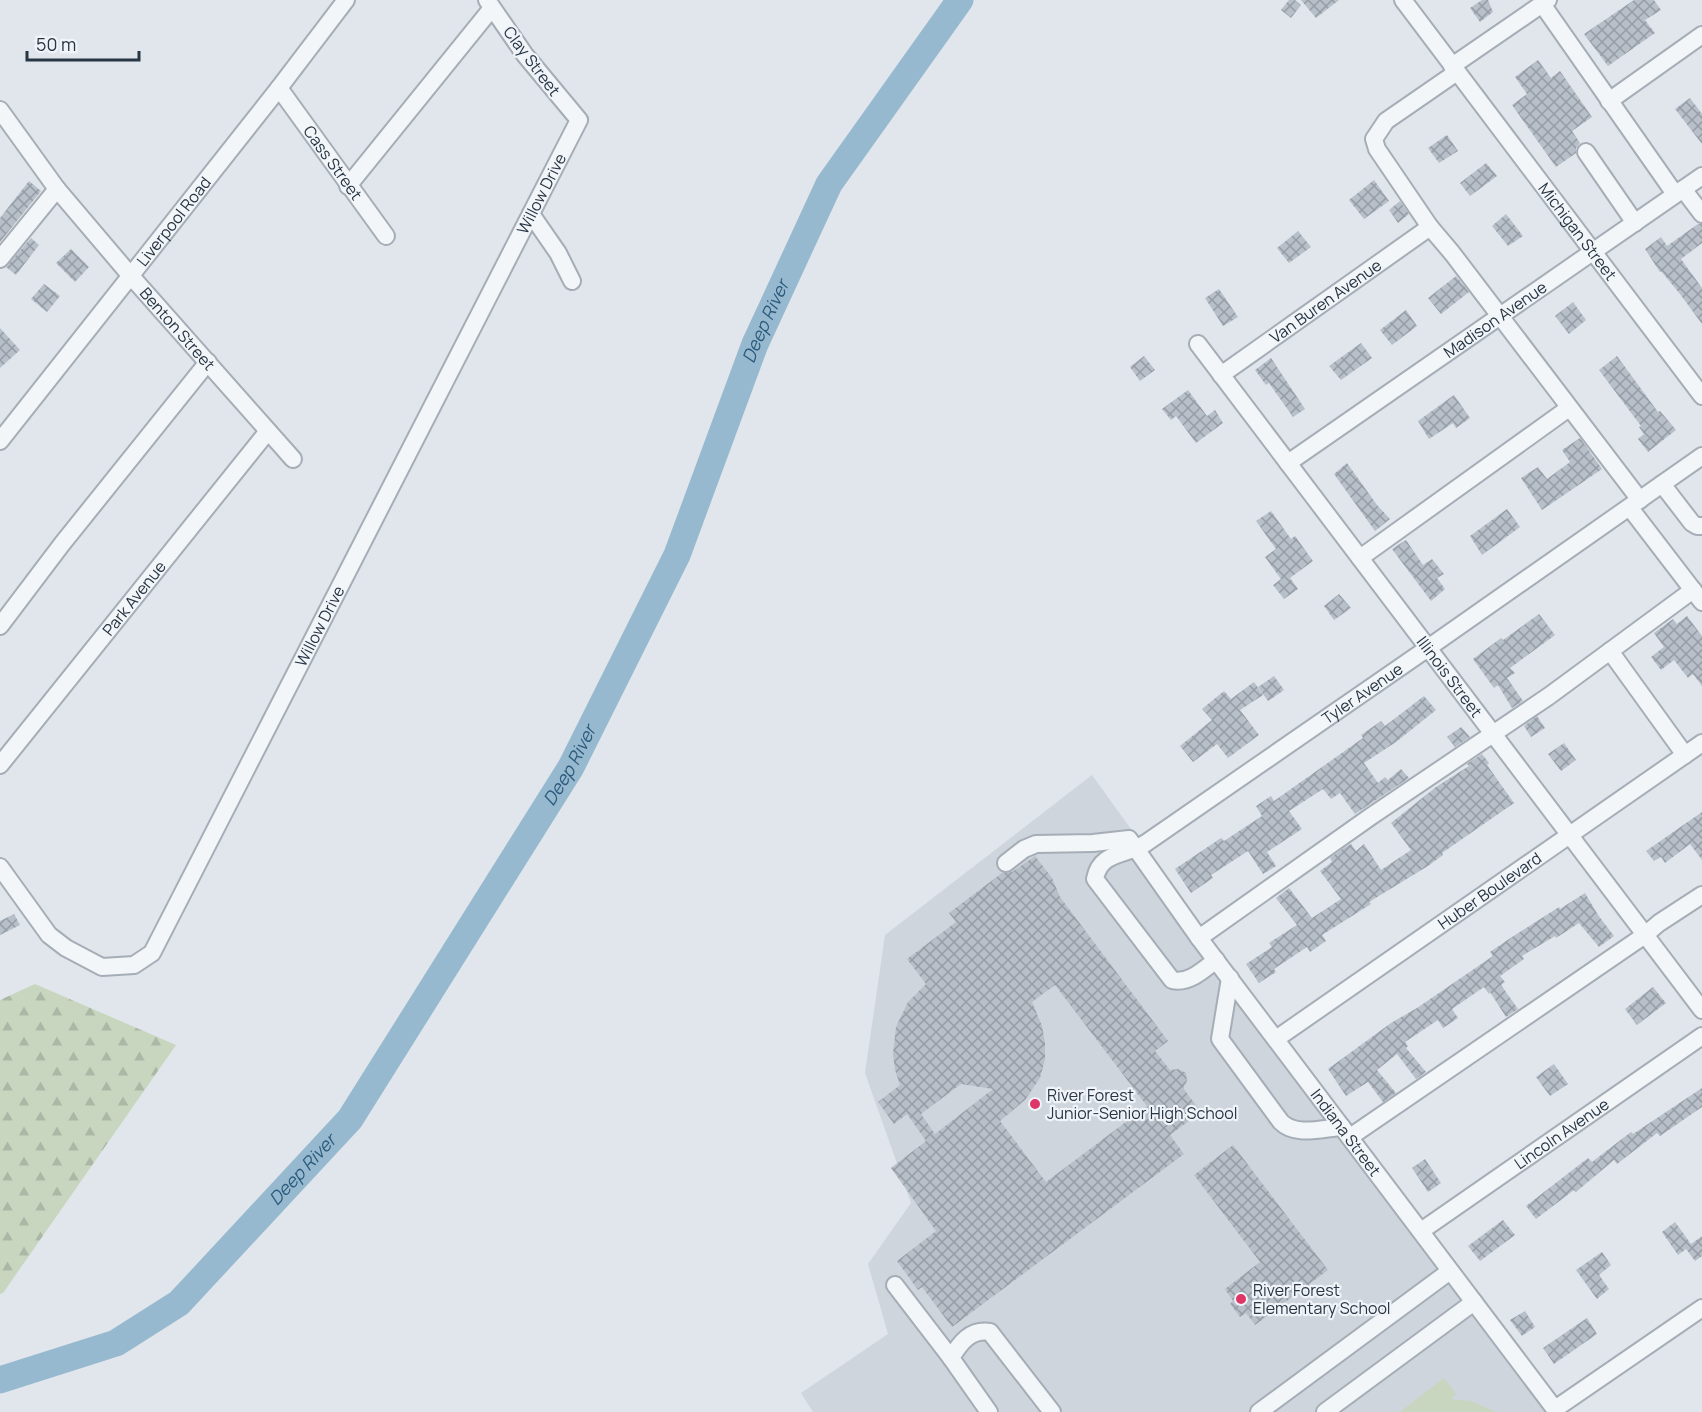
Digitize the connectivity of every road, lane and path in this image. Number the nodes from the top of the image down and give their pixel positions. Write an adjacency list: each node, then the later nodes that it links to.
1 (346, 0): 7 (street, Liverpool Road)
2 (1403, 0): 6 (street, Michigan Street)
3 (1545, 2): 6 (street); 8 (street)
4 (490, 4): 10 (street, Clay Street); 13 (street)
5 (1702, 35): 8 (street)
6 (1455, 69): 19 (street); 21 (street, Michigan Street)
7 (279, 88): 13 (street, Cass Street); 23 (street, Liverpool Road)
8 (1609, 101): 15 (street)
9 (0, 110): 14 (street, Benton Street)
10 (579, 120): 16 (street, Willow Drive)
11 (1586, 152): 18 (street)
12 (1702, 176): 15 (street, Madison Avenue)
13 (348, 186): 20 (street, Cass Street)
14 (57, 189): 22 (street); 23 (street, Benton Street)
15 (1679, 192): 17 (street); 18 (street, Madison Avenue)
16 (531, 214): 24 (street); 51 (street, Willow Drive)
17 (1702, 214)
18 (1635, 223): 21 (street, Madison Avenue)
19 (1430, 228): 25 (street); 28 (street, Van Buren Avenue)
20 (386, 236)
21 (1593, 252): 25 (street, Madison Avenue); 29 (street, Michigan Street)
22 (0, 259)
23 (130, 275): 27 (street, Benton Street); 32 (street, Liverpool Road)
24 (572, 281)
25 (1500, 316): 30 (street); 35 (street, Madison Avenue)
26 (1198, 344): 28 (street, Illinois Street)
27 (208, 362): 31 (street, Benton Street); 41 (street)
28 (1221, 375): 35 (street, Illinois Street)
29 (1702, 396)
30 (1569, 408): 37 (street); 39 (street)
31 (268, 431): 34 (street, Benton Street); 47 (street, Park Avenue)
32 (0, 441)
33 (1702, 456): 36 (street, Tyler Avenue)
34 (293, 459)
35 (1288, 463): 39 (street, Illinois Street)
36 (1662, 484): 37 (street, Tyler Avenue); 38 (street)
37 (1635, 504): 40 (street); 42 (street, Tyler Avenue)
38 (1702, 526)
39 (1360, 558): 42 (street, Illinois Street)
40 (1699, 598): 43 (street)
41 (0, 626)
42 (1428, 648): 44 (street, Illinois Street); 49 (street, Tyler Avenue)
43 (1610, 651): 44 (street); 46 (street)
44 (1493, 734): 48 (street, Illinois Street); 54 (street)
45 (1702, 743): 46 (street, Huber Boulevard)
46 (1685, 755): 48 (street, Huber Boulevard)
47 (0, 765)
48 (1570, 835): 53 (street, Illinois Street); 59 (street, Huber Boulevard)
49 (1137, 849): 50 (street); 54 (street, Indiana Street); 55 (street, Tyler Avenue)
50 (1006, 863)
51 (0, 867)
52 (1702, 895): 53 (street)
53 (1645, 935): 57 (street, Illinois Street); 60 (street)
54 (1199, 938): 55 (street, Indiana Street)
55 (1216, 960): 56 (street, Indiana Street)
56 (1230, 978): 59 (street, Indiana Street); 60 (street)
57 (1702, 1010)
58 (1702, 1036): 61 (street, Lincoln Avenue)
59 (1276, 1040): 60 (street, Indiana Street)
60 (1346, 1132): 61 (street, Indiana Street)
61 (1421, 1231): 62 (street, Indiana Street)
62 (1450, 1271): 64 (street, Indiana Street); 70 (street)
63 (895, 1285): 66 (street)
64 (1474, 1302): 67 (street, Indiana Street); 71 (street)
65 (1702, 1308): 67 (street)
66 (951, 1358): 68 (street); 69 (street)
67 (1556, 1411)
68 (989, 1412)
69 (1052, 1412)
70 (1259, 1412)
71 (1325, 1412)

